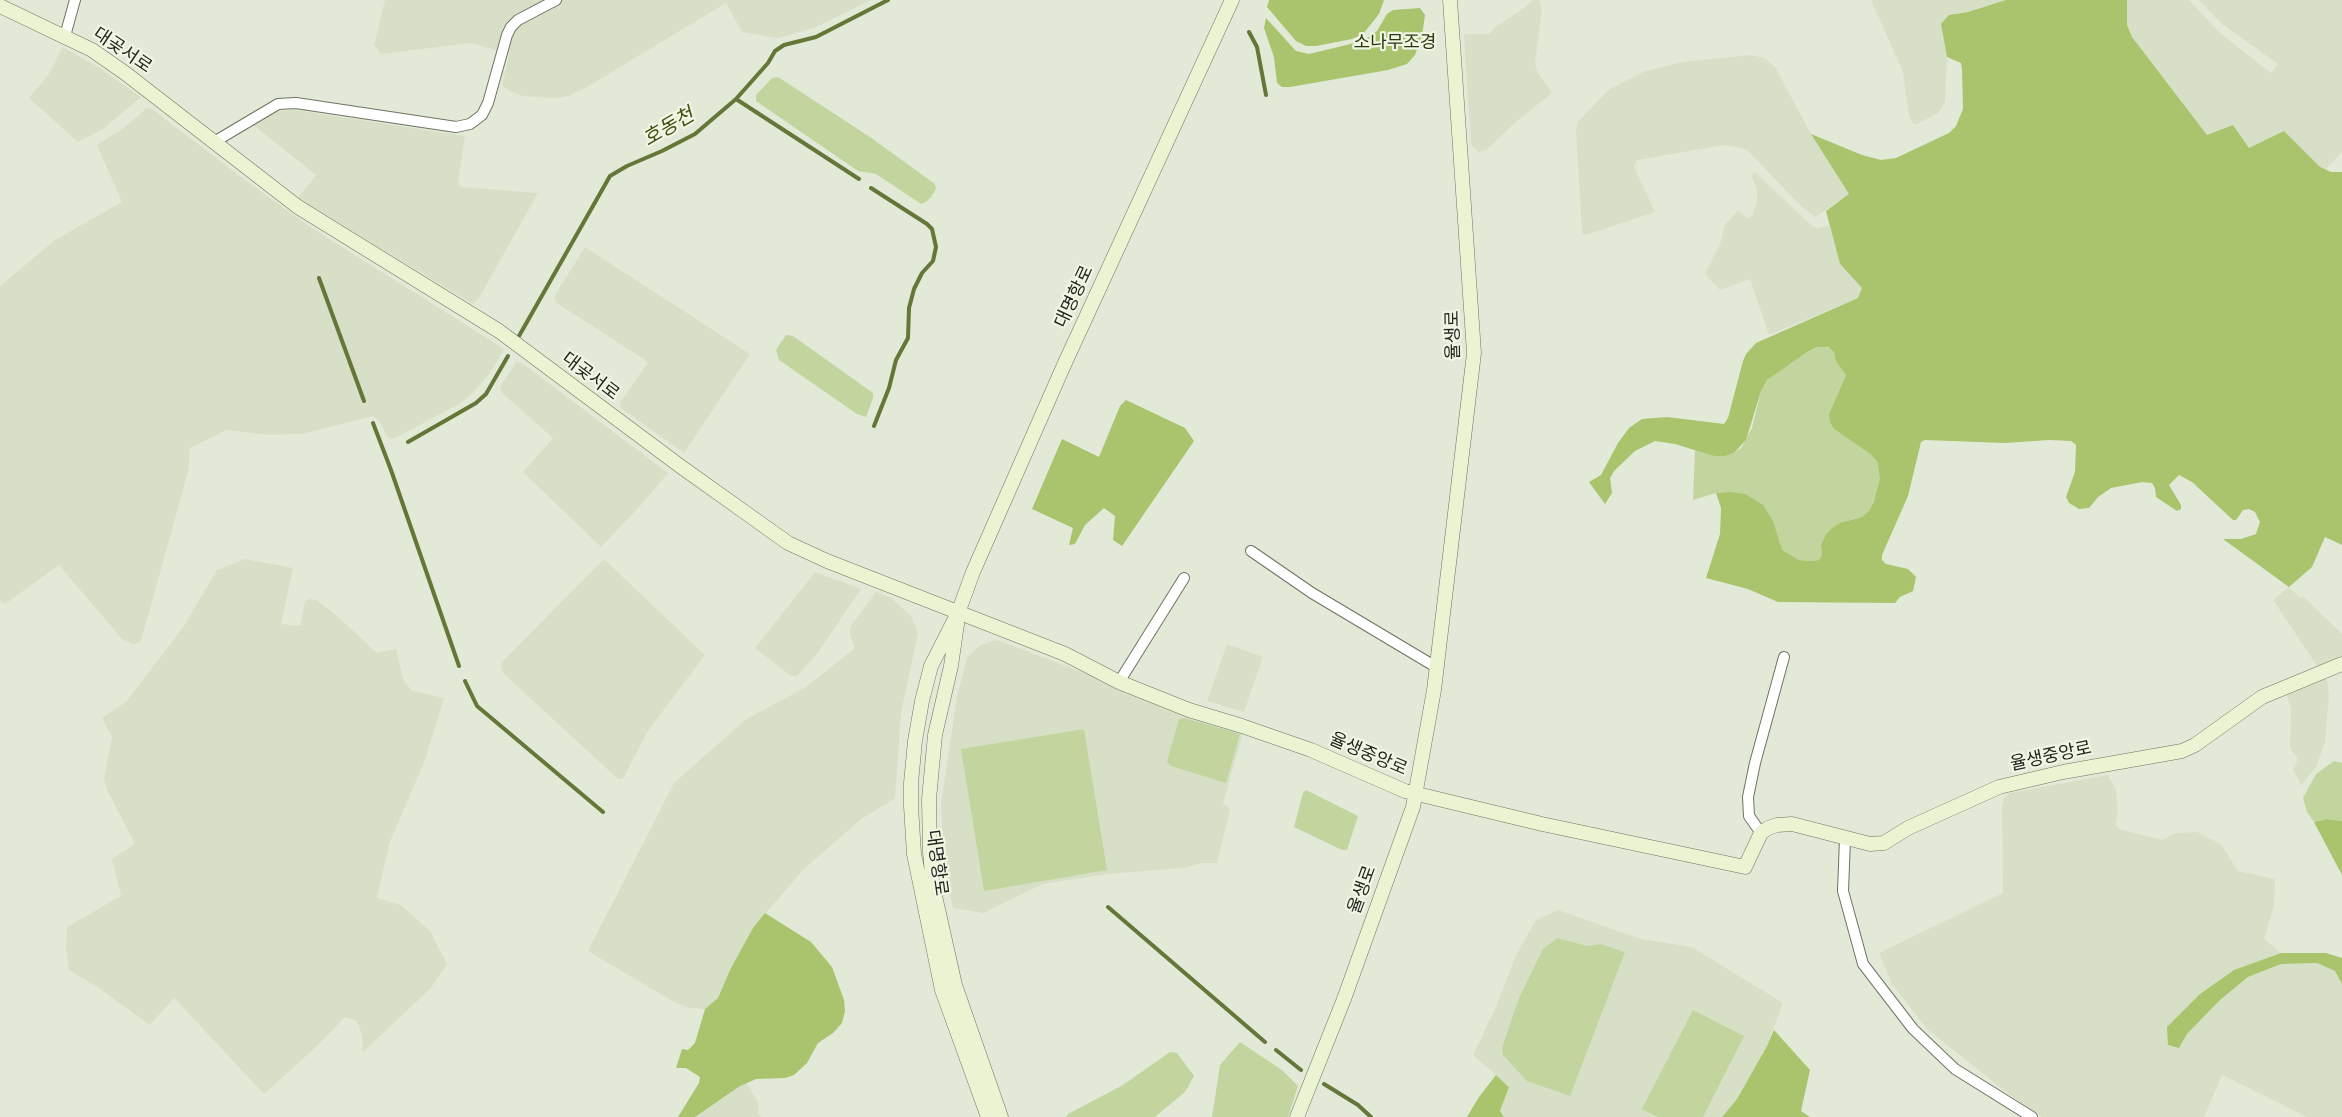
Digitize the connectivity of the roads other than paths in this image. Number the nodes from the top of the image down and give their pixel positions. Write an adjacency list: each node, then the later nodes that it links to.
1 (75, 0): 6 (street)
2 (556, 0): 7 (street)
3 (1232, 0): 10 (street, 대명항로)
4 (1450, 0): 13 (street, 율생로)
5 (0, 6): 6 (street, 대곶서로)
6 (65, 36): 7 (street, 대곶서로)
7 (214, 142): 10 (street, 대곶서로)
8 (1251, 551): 13 (street)
9 (1184, 578): 14 (street)
10 (958, 613): 14 (street, 율생중앙로); 18 (street, 대명항로); 19 (street, 대명항로)
11 (1784, 657): 16 (street)
12 (2342, 664): 17 (street, 율생중앙로)
13 (1436, 667): 15 (street, 율생로)
14 (1119, 682): 15 (street, 율생중앙로)
15 (1416, 793): 16 (street, 율생중앙로); 20 (street, 율생로)
16 (1761, 833): 17 (street, 율생중앙로)
17 (1845, 838): 21 (street)
18 (988, 1117)
19 (1001, 1117)
20 (1297, 1117)
21 (2032, 1117)

